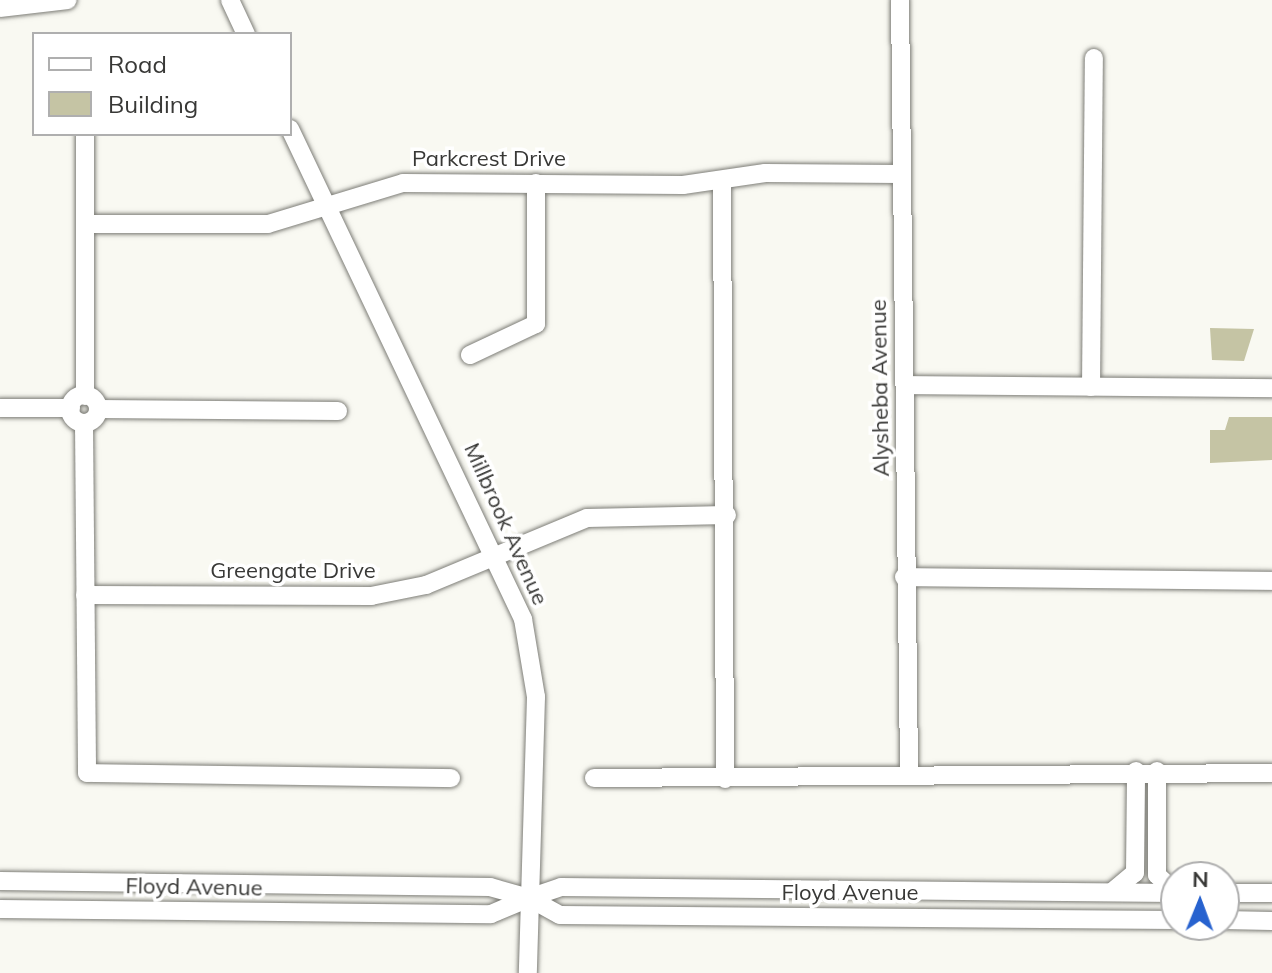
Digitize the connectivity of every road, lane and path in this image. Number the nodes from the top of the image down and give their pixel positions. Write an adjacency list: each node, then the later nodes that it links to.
1 (68, 0): 4 (street)
2 (230, 0): 5 (street)
3 (900, 0): 9 (street, Alysheba Avenue)
4 (0, 8)
5 (245, 32)
6 (1094, 58): 16 (street)
7 (292, 133): 12 (street, Millbrook Avenue)
8 (85, 136): 13 (street)
9 (899, 174): 10 (street, Parkcrest Drive); 15 (street, Alysheba Avenue)
10 (722, 181): 11 (street, Parkcrest Drive); 23 (street)
11 (536, 183): 12 (street, Parkcrest Drive); 14 (street)
12 (326, 206): 13 (street, Parkcrest Drive); 24 (street, Millbrook Avenue)
13 (86, 224): 18 (street)
14 (470, 355)
15 (905, 385): 16 (street); 25 (street, Alysheba Avenue)
16 (1091, 387): 17 (street)
17 (1272, 388)
18 (91, 402): 20 (street); 21 (street); 22 (street)
19 (0, 408): 20 (street)
20 (71, 408): 22 (street)
21 (338, 411)
22 (84, 423): 27 (street)
23 (727, 515): 24 (street, Greengate Drive); 34 (street)
24 (498, 555): 27 (street, Greengate Drive); 41 (street, Millbrook Avenue)
25 (904, 577): 26 (street); 31 (street, Alysheba Avenue)
26 (1272, 581)
27 (85, 595): 32 (street)
28 (1136, 771): 29 (street); 31 (street); 37 (street)
29 (1157, 771): 30 (street); 35 (street)
30 (1272, 773)
31 (909, 775): 34 (street)
32 (451, 778)
33 (594, 778): 34 (street)
34 (725, 779)
35 (1160, 878)
36 (0, 881): 41 (street, Floyd Avenue)
37 (1112, 892): 38 (street, Floyd Avenue); 41 (street, Floyd Avenue)
38 (1160, 893)
39 (1240, 893): 40 (street)
40 (1272, 893)
41 (529, 898): 42 (street, Floyd Avenue); 43 (street, Floyd Avenue); 46 (street, Millbrook Avenue)
42 (0, 909)
43 (1160, 920)
44 (1240, 920): 45 (street)
45 (1272, 921)
46 (528, 973)

